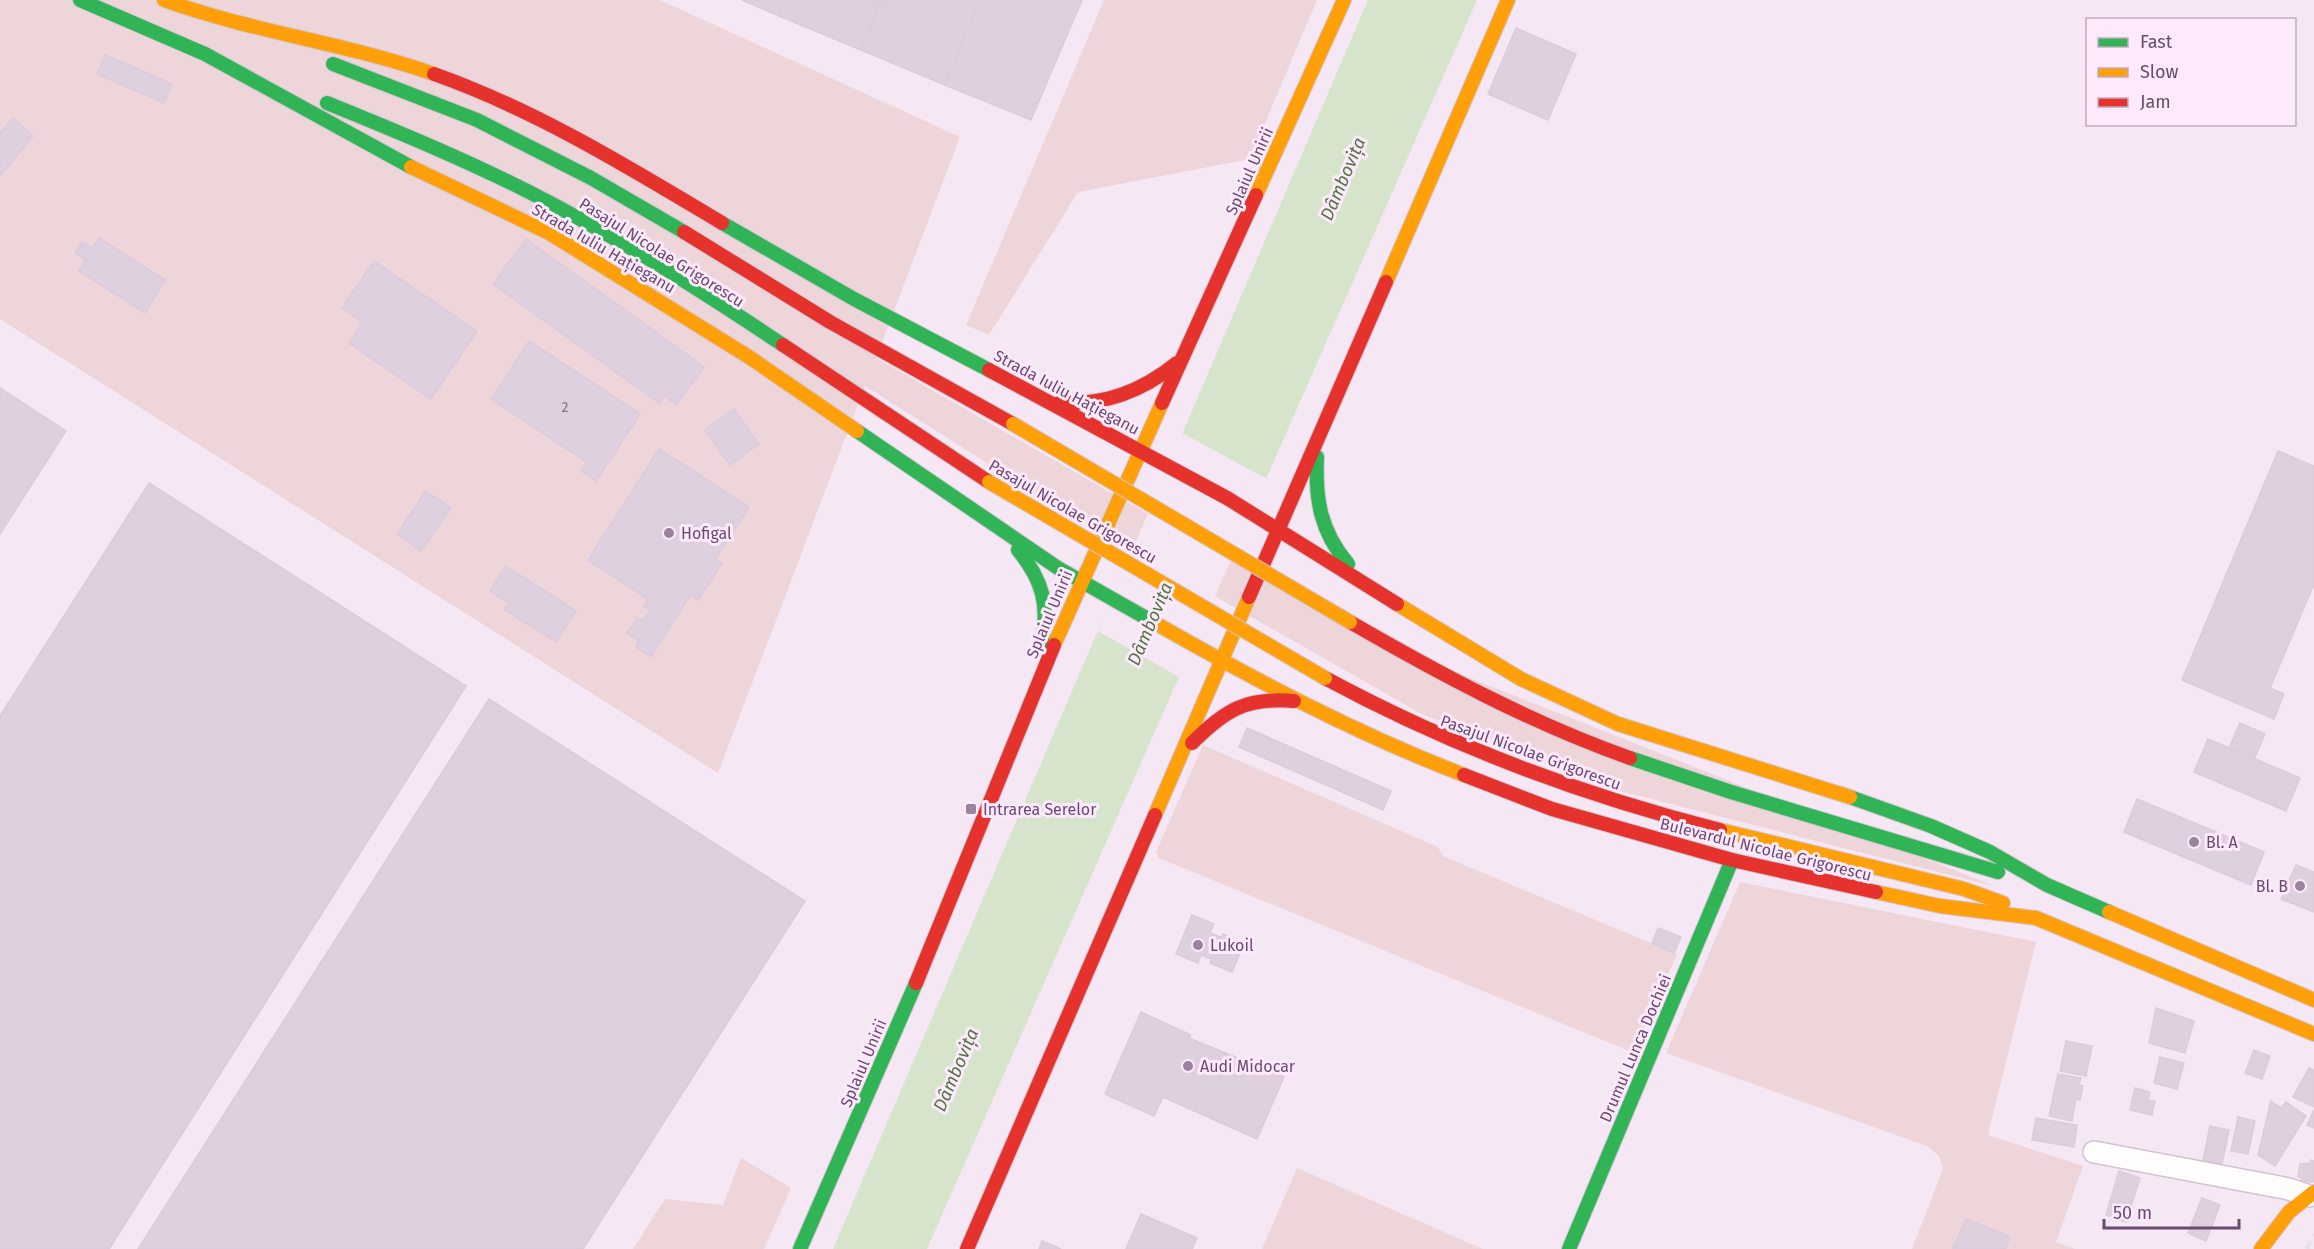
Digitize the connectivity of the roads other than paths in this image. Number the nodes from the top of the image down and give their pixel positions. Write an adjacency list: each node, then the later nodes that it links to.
1 (80, 0): 6 (main road, Strada Iuliu Hațieganu)
2 (164, 0): 5 (main road, Strada Iuliu Hațieganu)
3 (1344, 0): 7 (main road, Splaiul Unirii)
4 (1508, 0): 9 (main road)
5 (217, 21): 8 (main road, Strada Iuliu Hațieganu); 20 (main road, Pasajul Nicolae Grigorescu, bridge)
6 (205, 54): 11 (main road, Strada Iuliu Hațieganu); 21 (main road, Pasajul Nicolae Grigorescu, bridge)
7 (1180, 360): 8 (main road); 10 (main road, Splaiul Unirii)
8 (1053, 402): 10 (main road, Strada Iuliu Hațieganu)
9 (1318, 439): 12 (main road); 14 (main road)
10 (1139, 448): 12 (main road, Strada Iuliu Hațieganu); 13 (main road, Splaiul Unirii)
11 (1000, 529): 13 (main road, Strada Iuliu Hațieganu); 17 (main road)
12 (1280, 529): 14 (main road); 15 (main road)
13 (1081, 581): 15 (main road, Strada Iuliu Hațieganu); 17 (main road, Splaiul Unirii)
14 (1371, 588): 20 (main road)
15 (1222, 662): 16 (main road, Bulevardul Nicolae Grigorescu); 18 (main road)
16 (1301, 702): 18 (main road); 19 (main road, Bulevardul Nicolae Grigorescu)
17 (1026, 710): 26 (main road, Splaiul Unirii)
18 (1184, 752): 27 (main road)
19 (1732, 860): 21 (main road, Bulevardul Nicolae Grigorescu); 28 (main road, Drumul Lunca Dochiei)
20 (2047, 885): 22 (main road)
21 (2036, 918): 23 (main road, Bulevardul Nicolae Grigorescu)
22 (2314, 1000)
23 (2314, 1034)
24 (2094, 1152): 25 (street)
25 (2312, 1195): 29 (main road)
26 (800, 1249)
27 (967, 1249)
28 (1569, 1249)
29 (2261, 1249)

